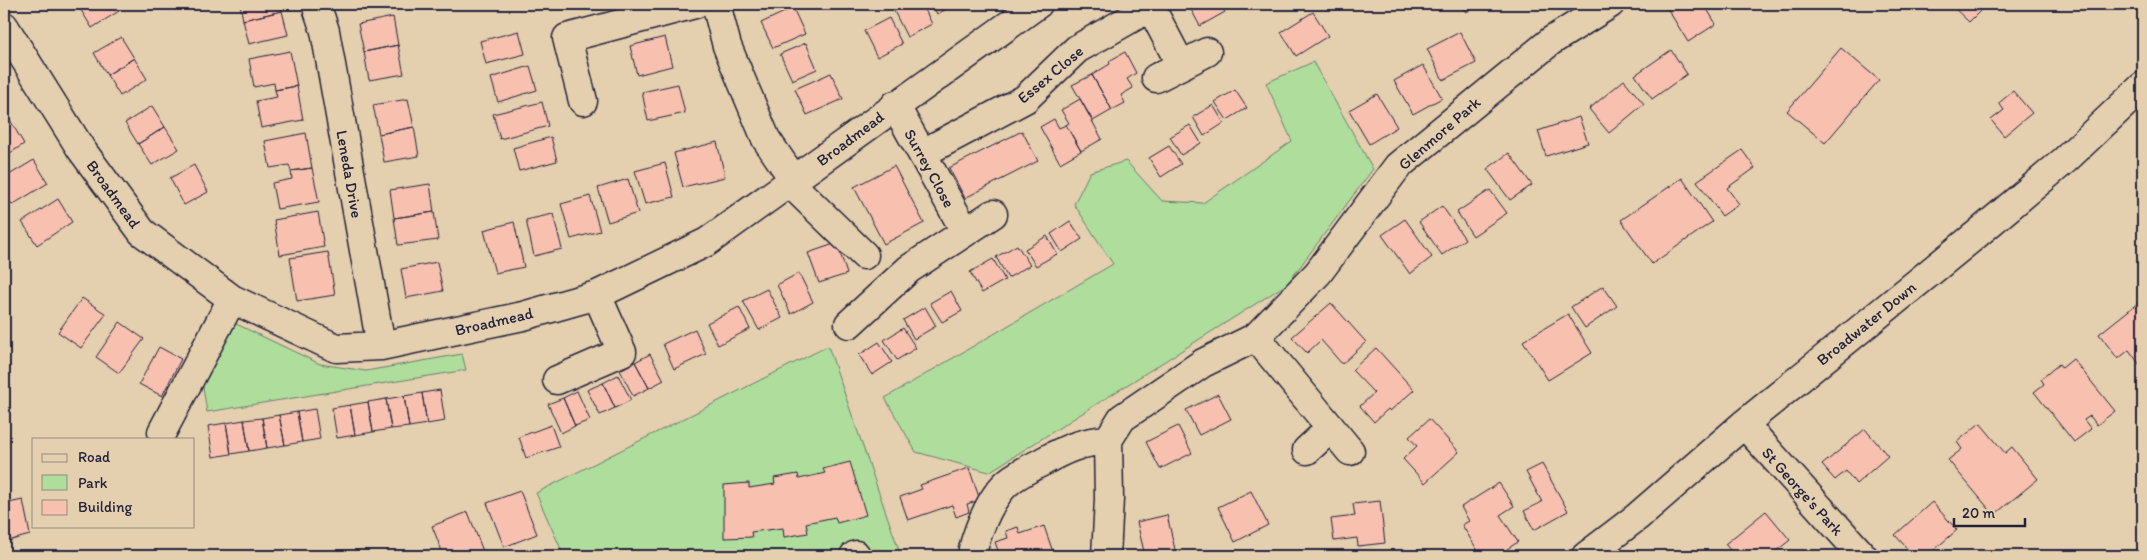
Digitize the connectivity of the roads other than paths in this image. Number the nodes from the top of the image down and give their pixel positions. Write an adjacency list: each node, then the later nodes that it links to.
1 (316, 4): 23 (street, Leneda Drive)
2 (695, 4): 12 (street)
3 (716, 4): 15 (street)
4 (1038, 4): 13 (street, Broadmead)
5 (1610, 4): 22 (street, Glenmore Park)
6 (1150, 5): 9 (street, Essex Close); 14 (street, Essex Close)
7 (4, 26): 20 (street, Broadmead)
8 (1208, 52): 9 (street)
9 (1181, 65): 10 (street)
10 (1156, 78)
11 (2142, 91): 25 (street, Broadwater Down)
12 (583, 101)
13 (895, 105): 14 (street, Surrey Close); 15 (street, Broadmead)
14 (922, 154): 17 (street, Surrey Close)
15 (792, 181): 18 (street); 19 (street, Broadmead)
16 (993, 214): 17 (street)
17 (965, 231): 21 (street)
18 (864, 255)
19 (597, 295): 23 (street, Broadmead); 24 (street)
20 (232, 299): 23 (street, Broadmead); 27 (street)
21 (849, 324)
22 (1256, 337): 26 (street); 28 (street, Glenmore Park)
23 (381, 346)
24 (557, 380)
25 (1744, 424): 33 (street, Broadwater Down); 34 (street, St George's Park)
26 (1331, 428): 29 (street); 30 (street)
27 (162, 432)
28 (1108, 440): 31 (street); 32 (street)
29 (1307, 450)
30 (1350, 451)
31 (973, 549)
32 (1106, 556)
33 (1586, 556)
34 (1863, 556)

